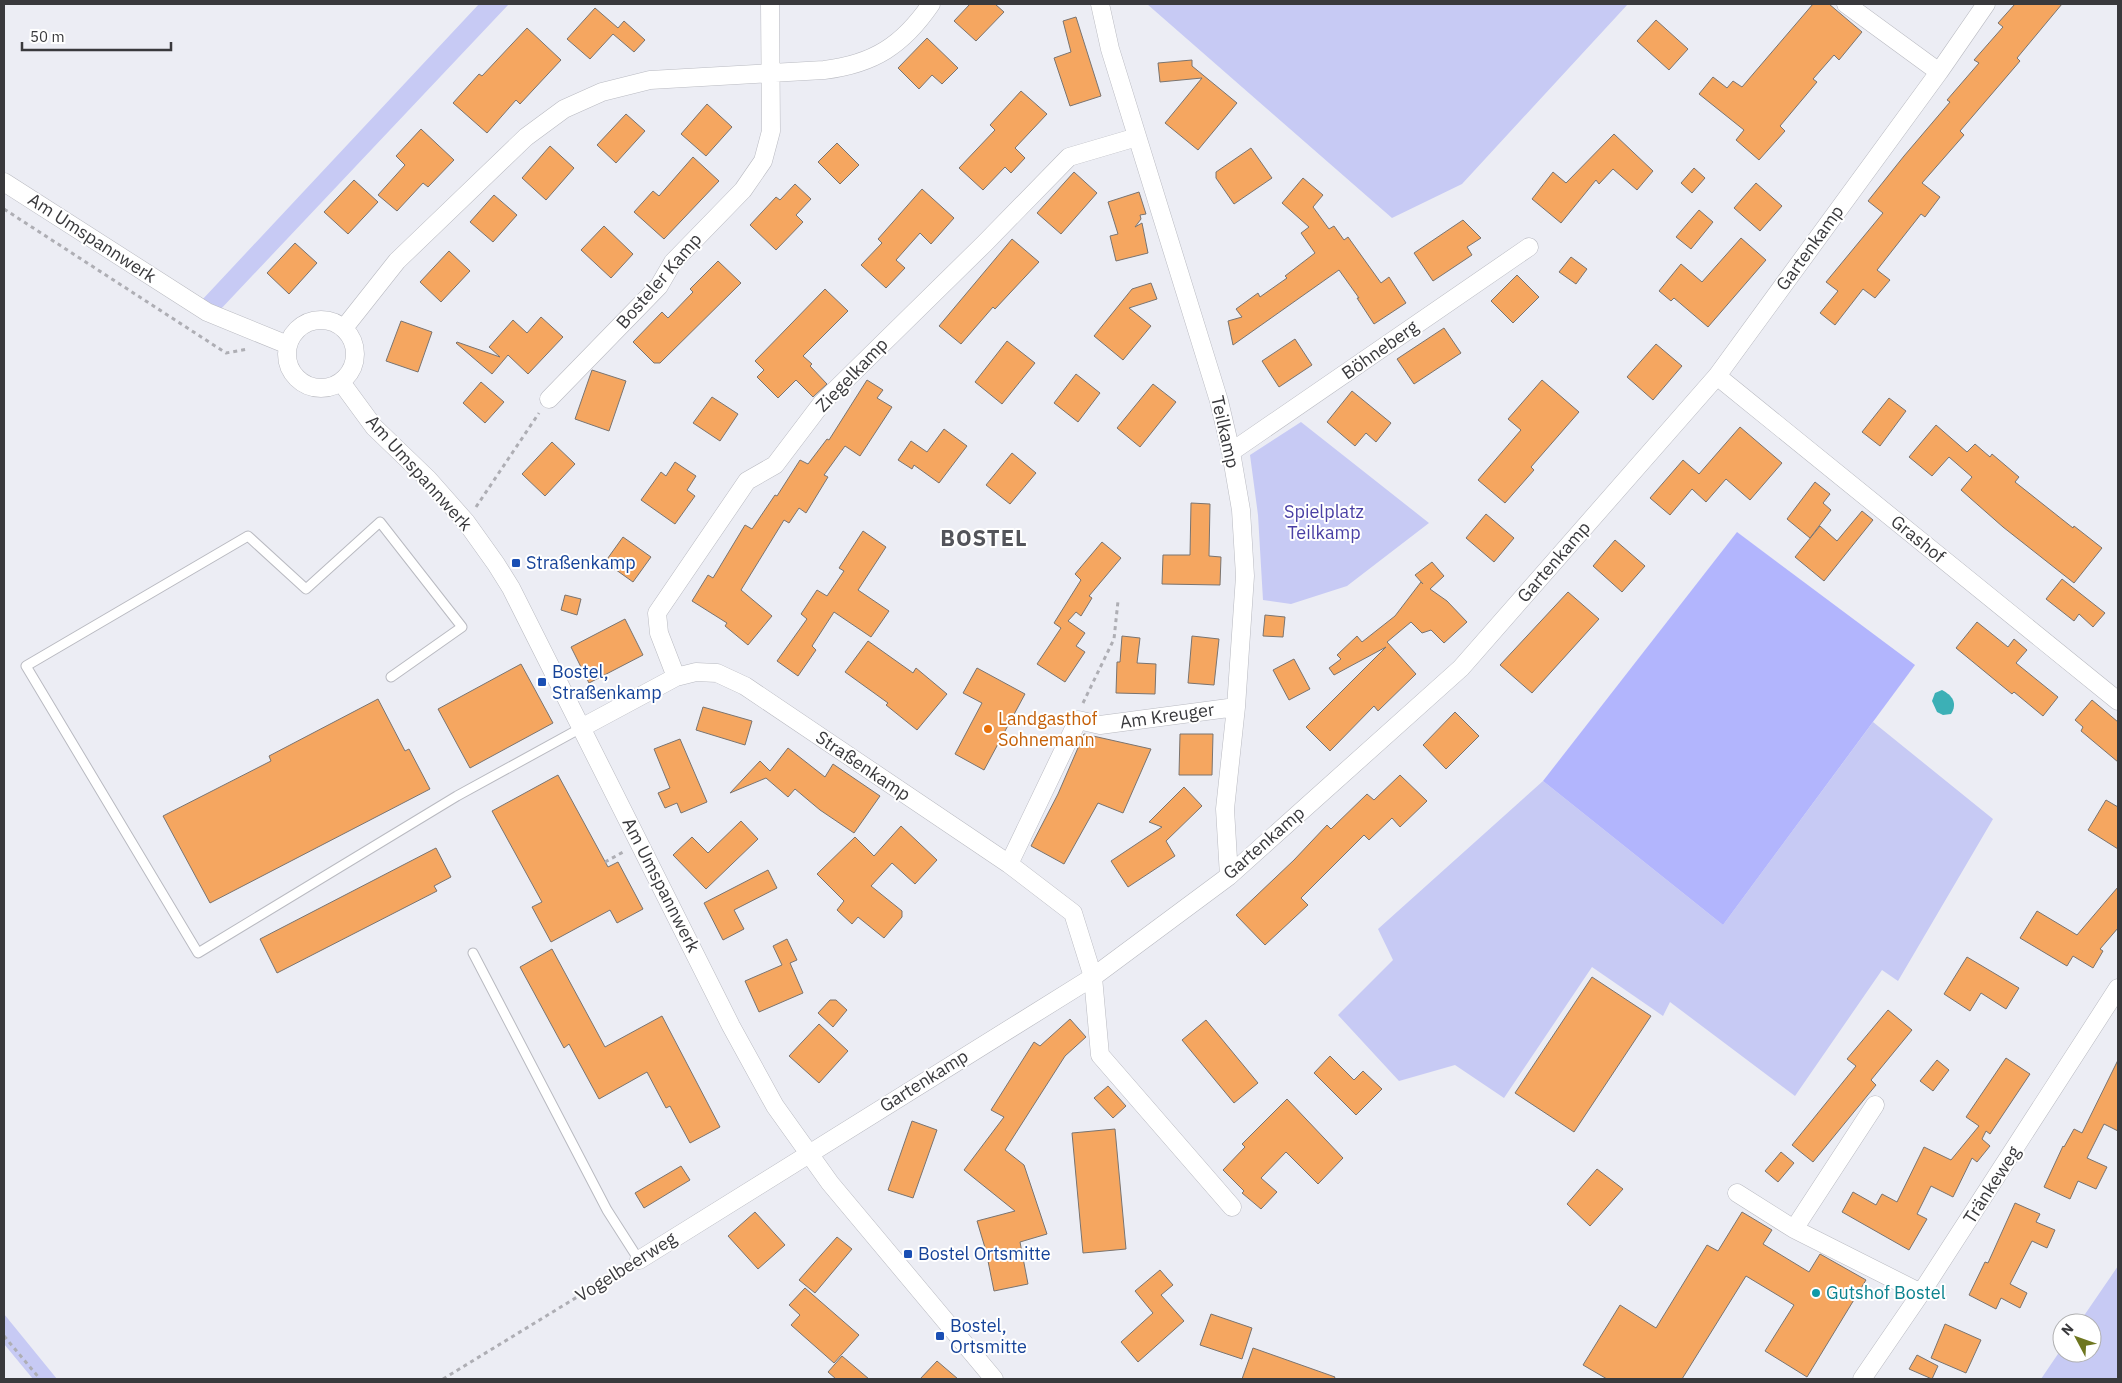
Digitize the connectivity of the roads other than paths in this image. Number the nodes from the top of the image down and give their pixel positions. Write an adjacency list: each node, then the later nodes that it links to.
1 (770, 4): 6 (street, Bosteler Kamp)
2 (931, 4): 6 (street)
3 (1100, 4): 8 (street, Teilkamp)
4 (1846, 4): 7 (street)
5 (1986, 4): 7 (street, Gartenkamp)
6 (770, 72): 11 (street); 15 (street, Bosteler Kamp)
7 (1939, 72): 13 (street, Gartenkamp)
8 (1137, 136): 16 (street, Teilkamp); 18 (street, Ziegelkamp)
9 (4, 182): 12 (street, Am Umspannwerk)
10 (1529, 247): 16 (street, Böhneberg)
11 (344, 328): 12 (street); 14 (street)
12 (288, 345): 14 (street)
13 (1717, 376): 19 (street, Grashof); 23 (street, Gartenkamp)
14 (342, 382): 21 (street, Am Umspannwerk)
15 (549, 399)
16 (1232, 452): 20 (street, Teilkamp)
17 (392, 677): 21 (lane)
18 (676, 677): 21 (street, Straßenkamp); 22 (street, Straßenkamp)
19 (2118, 701)
20 (1236, 707): 22 (street, Am Kreuger); 23 (street, Teilkamp)
21 (581, 728): 28 (street, Am Umspannwerk)
22 (1009, 864): 25 (street, Straßenkamp)
23 (1229, 876): 25 (street, Gartenkamp)
24 (472, 953): 32 (lane)
25 (1092, 977): 28 (street, Gartenkamp); 30 (street)
26 (2118, 988): 33 (street, Tränkeweg)
27 (1875, 1105): 31 (street)
28 (808, 1154): 32 (street, Vogelbeerweg); 34 (street, Am Umspannwerk)
29 (1737, 1193): 31 (street)
30 (1232, 1207)
31 (1794, 1229): 33 (street)
32 (639, 1260)
33 (1921, 1293): 35 (street, Tränkeweg)
34 (994, 1379)
35 (1862, 1379)

